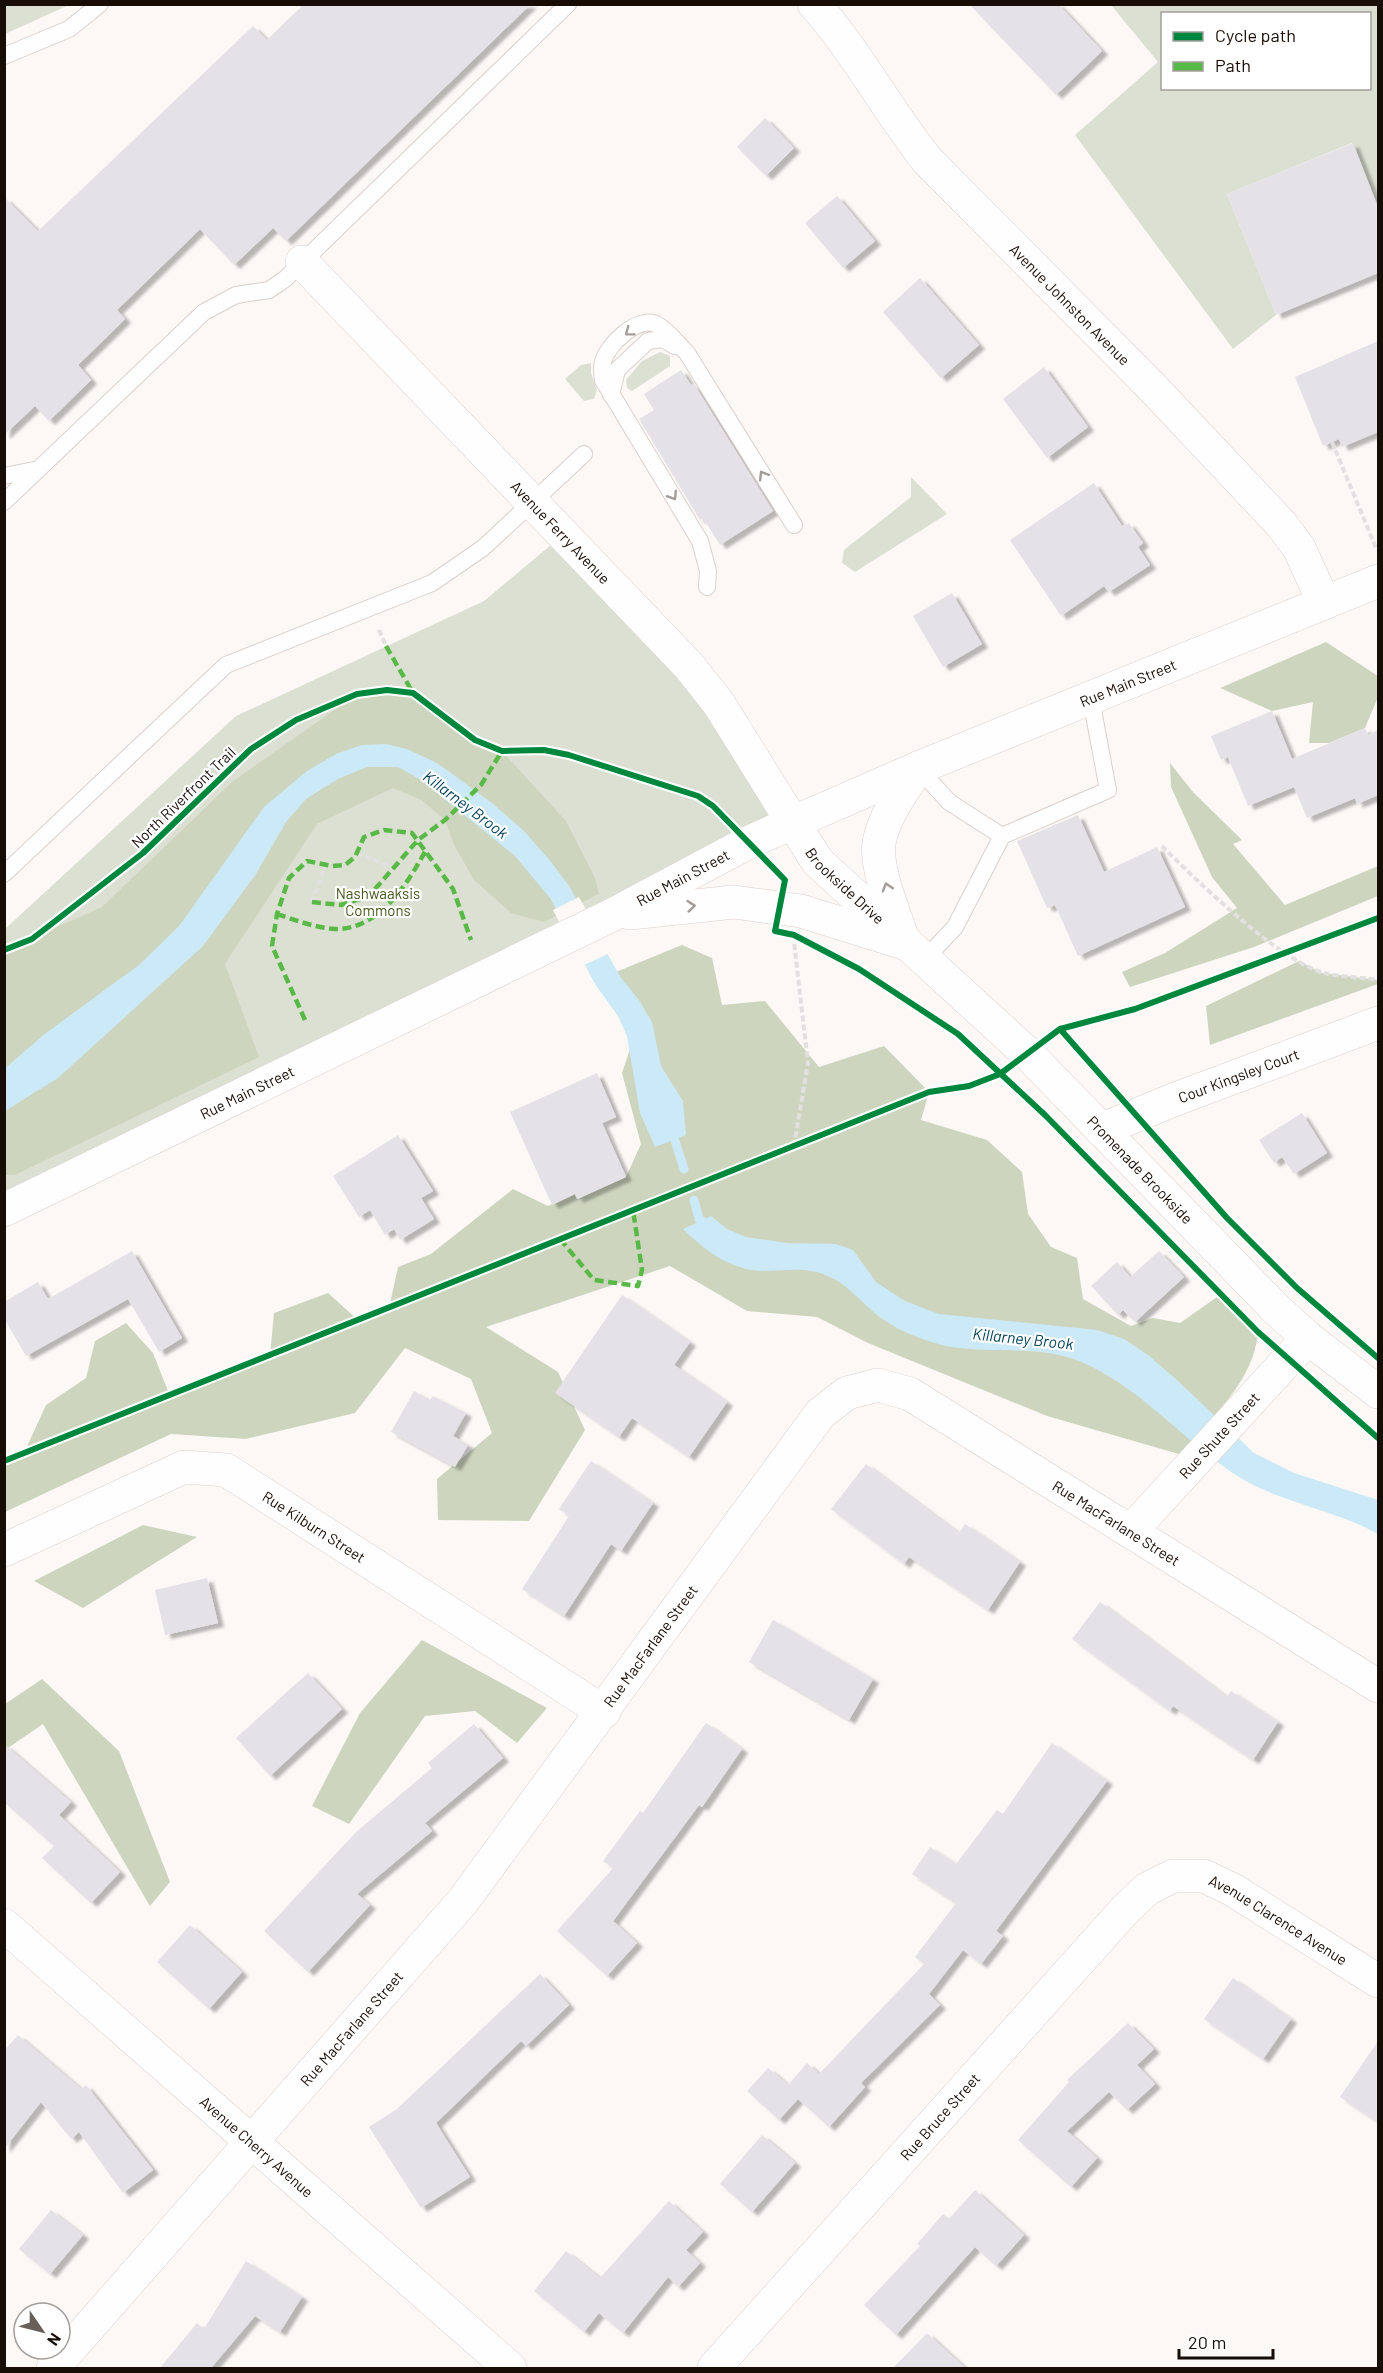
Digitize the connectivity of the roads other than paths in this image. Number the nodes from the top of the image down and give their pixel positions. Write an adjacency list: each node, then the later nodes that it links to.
1 (100, 4): 4 (lane)
2 (568, 4): 5 (lane)
3 (814, 4): 14 (street, Avenue Johnston Avenue)
4 (4, 56)
5 (302, 262): 7 (lane); 10 (street, Avenue Ferry Avenue)
6 (585, 454): 10 (lane)
7 (39, 470): 8 (lane); 9 (lane)
8 (4, 476)
9 (4, 502)
10 (534, 502): 17 (street, Avenue Ferry Avenue); 19 (lane)
11 (794, 525): 13 (lane, one-way to 13)
12 (1378, 581): 14 (street, Rue Main Street)
13 (707, 587)
14 (1324, 603): 15 (street, Rue Main Street)
15 (1091, 699): 16 (street, Rue Main Street); 18 (lane)
16 (918, 768): 17 (street, Rue Main Street); 18 (lane); 21 (street, one-way to 16)
17 (793, 823): 20 (street, Rue Main Street); 21 (street, Brookside Drive)
18 (1002, 836): 21 (lane)
19 (4, 874)
20 (612, 915): 21 (street, one-way to 21); 24 (street, Rue Main Street)
21 (914, 952): 23 (street, Promenade Brookside)
22 (1378, 1023): 23 (street, Cour Kingsley Court)
23 (1101, 1130): 25 (street, Promenade Brookside)
24 (4, 1210)
25 (1308, 1338): 26 (street, Promenade Brookside); 27 (street, Rue Shute Street)
26 (1378, 1392)
27 (1131, 1531): 29 (street, Rue MacFarlane Street); 30 (street, Rue MacFarlane Street)
28 (4, 1550): 30 (street, Rue Kilburn Street)
29 (1378, 1686)
30 (604, 1712): 34 (street, Rue MacFarlane Street)
31 (1173, 1876): 33 (street, Avenue Clarence Avenue); 37 (street, Rue Bruce Street)
32 (4, 1925): 34 (street, Avenue Cherry Avenue)
33 (1378, 1981)
34 (251, 2140): 35 (street, Rue MacFarlane Street); 36 (street, Avenue Cherry Avenue)
35 (53, 2368)
36 (510, 2368)
37 (714, 2368)

